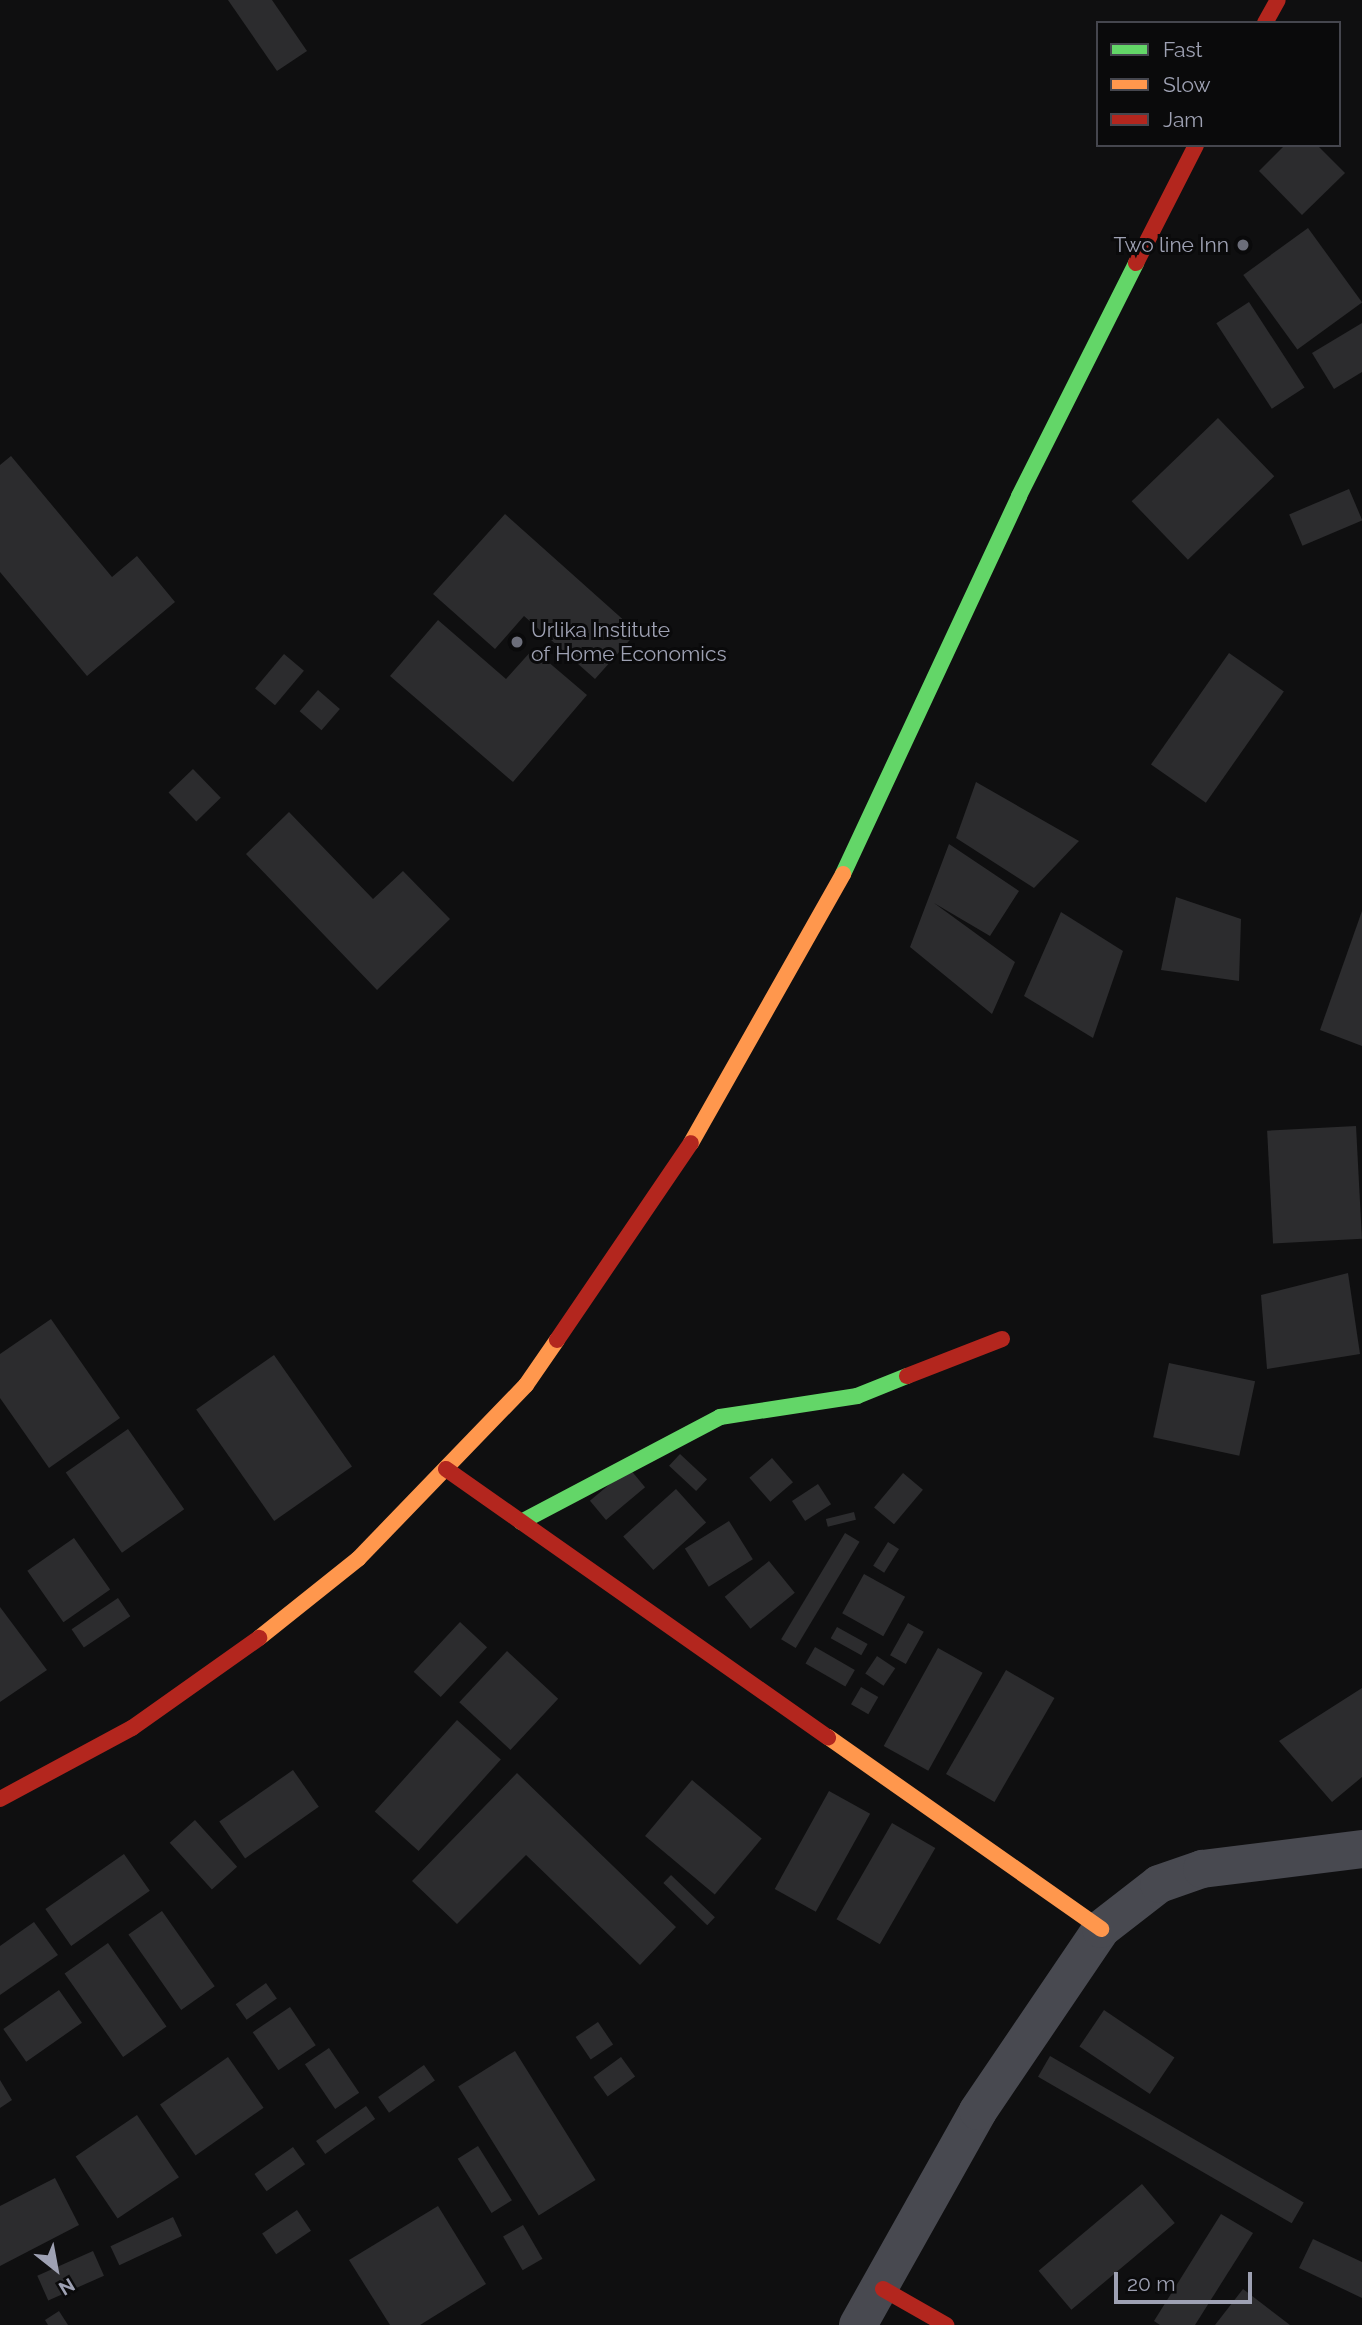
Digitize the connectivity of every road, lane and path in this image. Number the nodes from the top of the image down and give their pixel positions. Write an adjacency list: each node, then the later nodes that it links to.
1 (1278, 0): 2 (street)
2 (1266, 21)
3 (1195, 147): 5 (street)
4 (1002, 1339): 6 (street)
5 (446, 1469): 6 (street); 7 (street)
6 (521, 1522): 9 (street)
7 (0, 1799)
8 (1362, 1849): 9 (street)
9 (1101, 1929): 10 (street)
10 (883, 2289): 11 (street); 12 (street)
11 (858, 2325)
12 (946, 2325)

